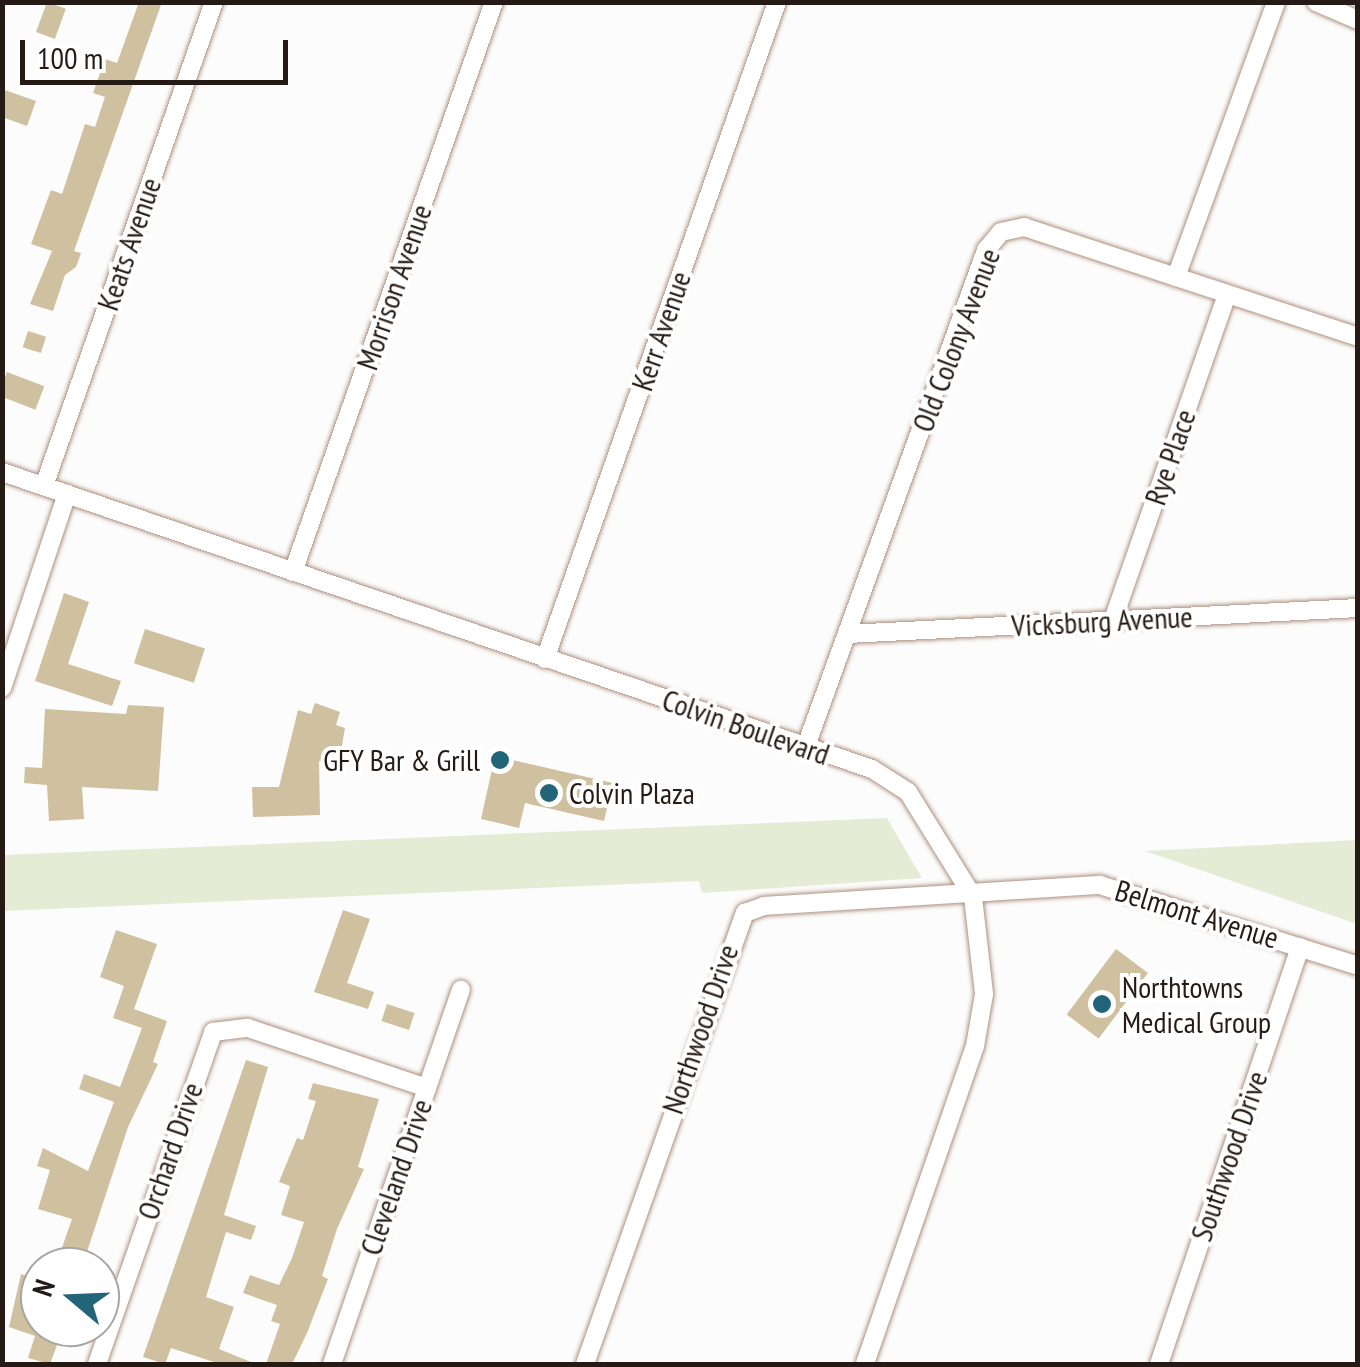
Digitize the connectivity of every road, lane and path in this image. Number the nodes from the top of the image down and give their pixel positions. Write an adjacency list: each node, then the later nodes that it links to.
1 (214, 2): 11 (street, Keats Avenue)
2 (494, 2): 13 (street, Morrison Avenue)
3 (777, 2): 17 (street, Kerr Avenue)
4 (1276, 2): 7 (street)
5 (1316, 2): 6 (street)
6 (1358, 20)
7 (1176, 277): 8 (street, Old Colony Avenue); 16 (street, Old Colony Avenue)
8 (1227, 294): 9 (street, Old Colony Avenue); 15 (street, Rye Place)
9 (1358, 337)
10 (2, 472): 11 (street, Colvin Boulevard)
11 (44, 486): 12 (street, Colvin Boulevard)
12 (66, 494): 13 (street, Colvin Boulevard); 18 (street)
13 (293, 572): 17 (street, Colvin Boulevard)
14 (1358, 608): 15 (street, Vicksburg Avenue)
15 (1113, 620): 16 (street, Vicksburg Avenue)
16 (847, 634): 19 (street, Old Colony Avenue)
17 (545, 659): 19 (street, Colvin Boulevard)
18 (2, 688)
19 (806, 746): 20 (street, Colvin Boulevard)
20 (973, 897): 21 (street, Belmont Avenue); 27 (street, Northwood Drive); 28 (street, Colvin Boulevard)
21 (1300, 946): 22 (street, Belmont Avenue); 29 (street, Southwood Drive)
22 (1358, 966)
23 (461, 990): 24 (street, Cleveland Drive)
24 (426, 1088): 25 (street, Orchard Drive); 26 (street, Cleveland Drive)
25 (96, 1364)
26 (332, 1364)
27 (584, 1364)
28 (866, 1364)
29 (1158, 1364)

